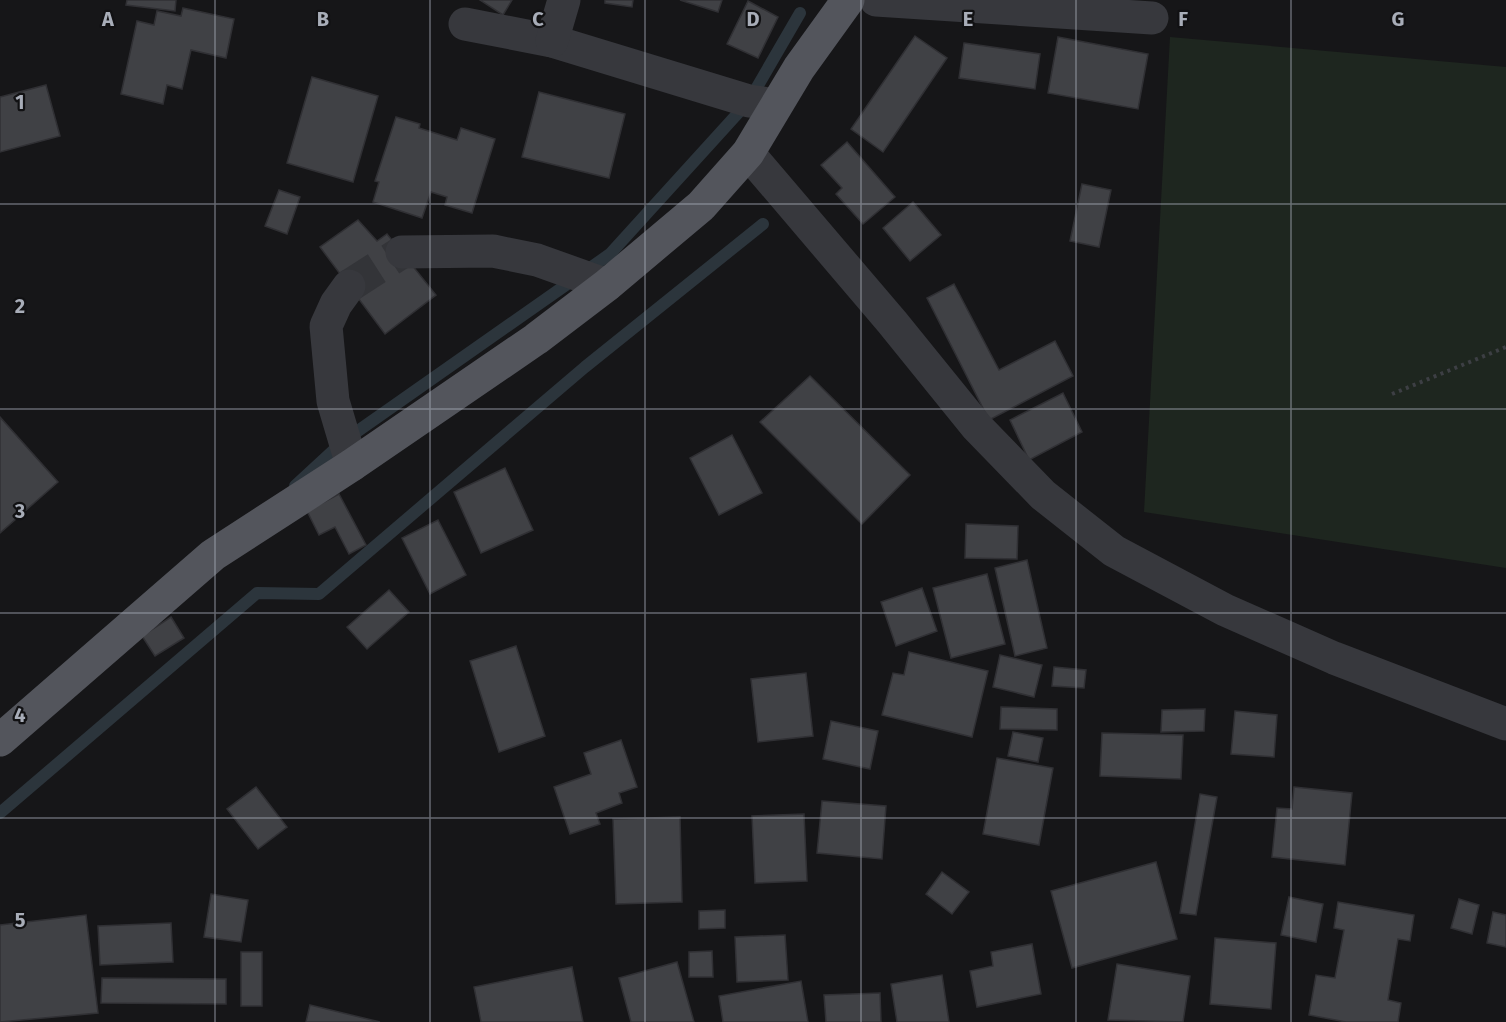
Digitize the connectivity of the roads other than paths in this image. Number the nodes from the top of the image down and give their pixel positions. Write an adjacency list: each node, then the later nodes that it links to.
1 (564, 0): 6 (street)
2 (848, 0): 7 (main road)
3 (876, 0): 4 (street)
4 (1152, 18)
5 (465, 24): 6 (street)
6 (552, 41): 7 (street)
7 (776, 105): 8 (main road)
8 (748, 153): 10 (main road); 13 (street)
9 (402, 252): 10 (street)
10 (607, 285): 12 (main road)
11 (349, 286): 12 (street)
12 (352, 465): 14 (main road)
13 (1506, 724)
14 (0, 740)

